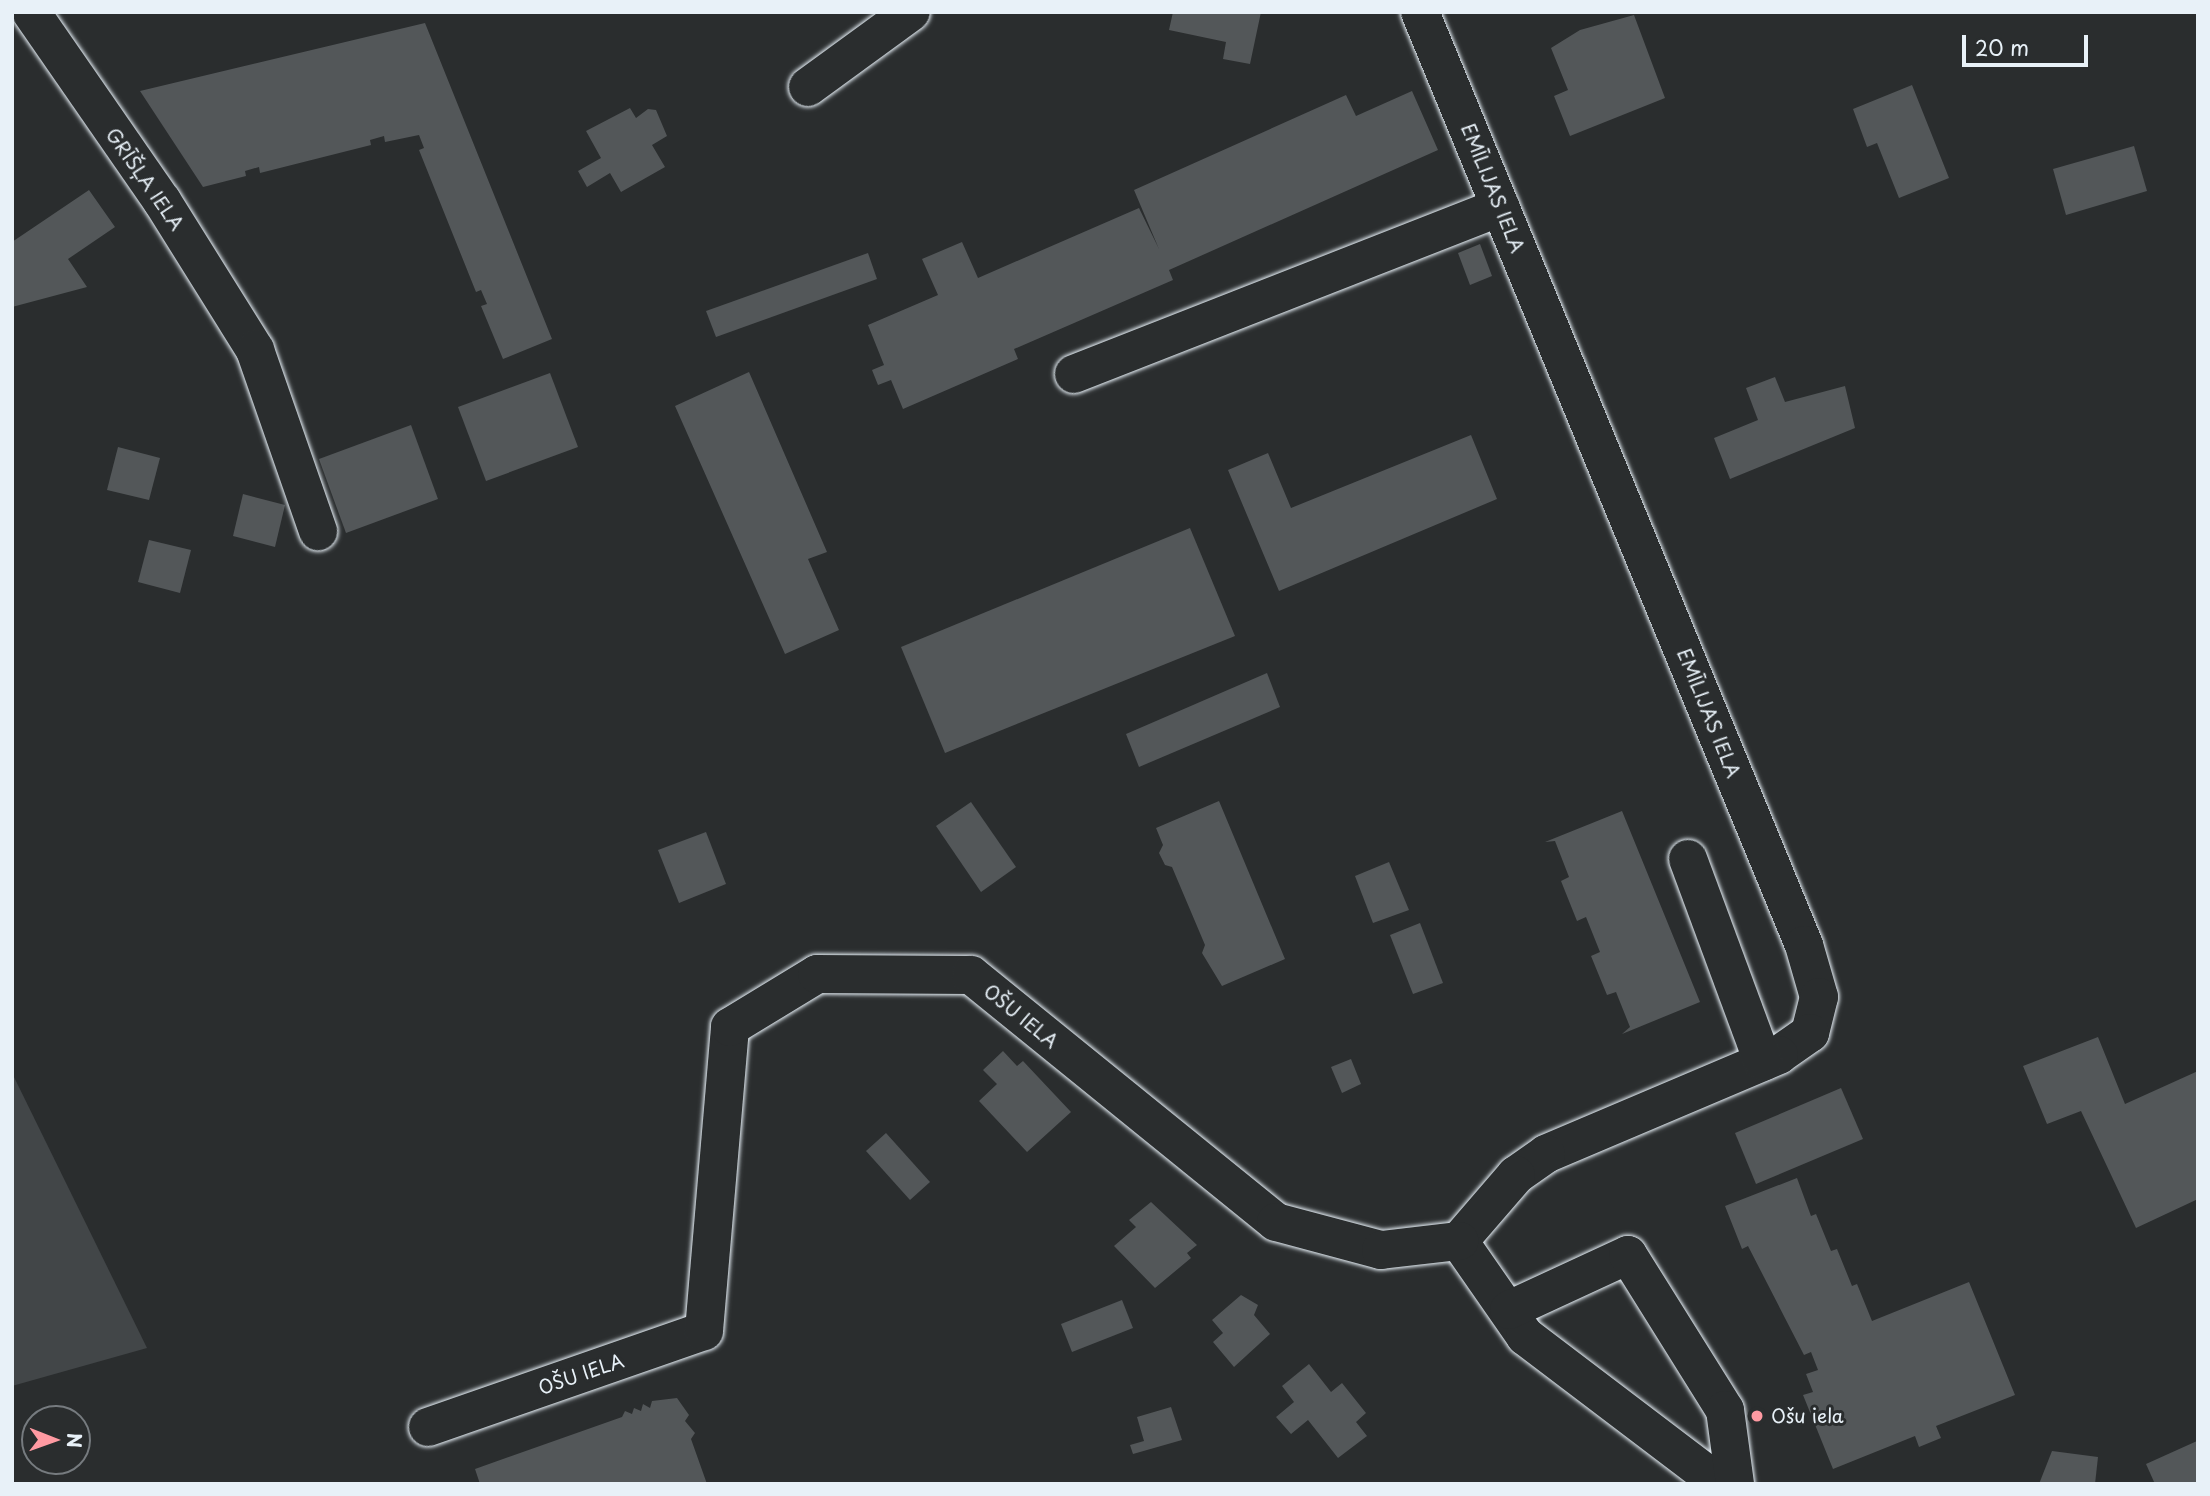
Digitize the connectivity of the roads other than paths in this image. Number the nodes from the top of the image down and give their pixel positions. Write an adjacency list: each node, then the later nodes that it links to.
1 (31, 12): 7 (street, GRĪŠĻA IELA)
2 (911, 12): 4 (street)
3 (1420, 12): 5 (street, EMĪLIJAS IELA)
4 (808, 87)
5 (1501, 207): 6 (street); 9 (street, EMĪLIJAS IELA)
6 (1074, 374)
7 (318, 531)
8 (1688, 859): 9 (street)
9 (1763, 1062): 10 (street, EMĪLIJAS IELA)
10 (1459, 1241): 11 (street); 12 (street, OŠU IELA)
11 (1509, 1310): 13 (street); 14 (street)
12 (428, 1427)
13 (1720, 1484)
14 (1735, 1484)

